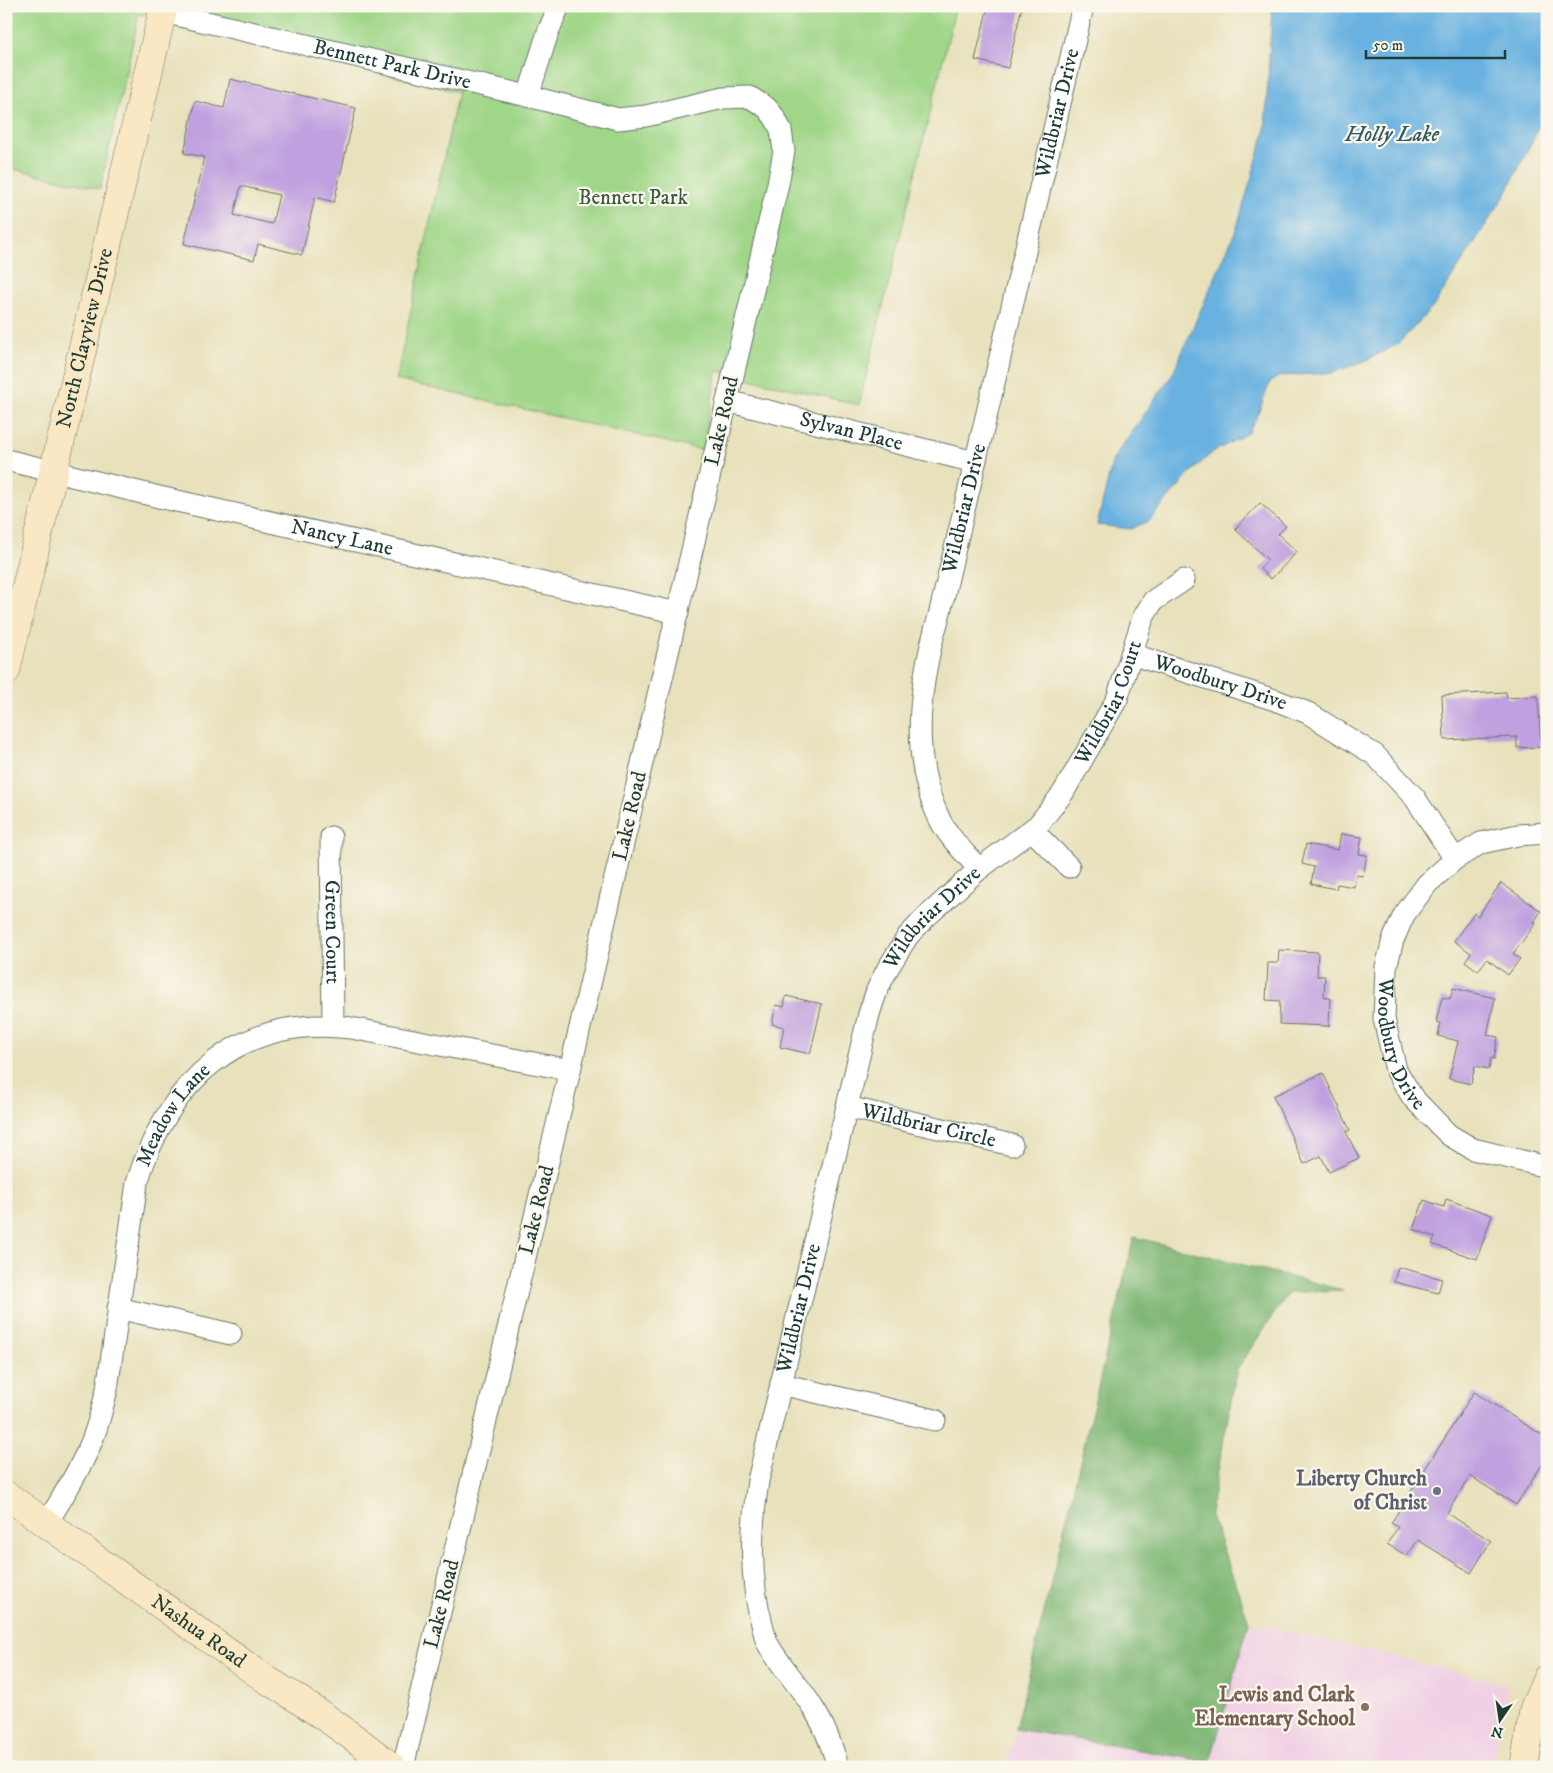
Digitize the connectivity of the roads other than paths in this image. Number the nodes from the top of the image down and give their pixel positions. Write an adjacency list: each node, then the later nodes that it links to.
1 (559, 6): 4 (street)
2 (1083, 6): 7 (street, Wildbriar Drive)
3 (164, 9): 4 (street, Bennett Park Drive); 8 (street, North Clayview Drive)
4 (528, 96): 5 (street, Lake Road)
5 (727, 401): 7 (street, Sylvan Place); 10 (street, Lake Road)
6 (6, 460): 8 (street, Nancy Lane)
7 (975, 462): 18 (street, Wildbriar Drive)
8 (54, 472): 10 (street, Nancy Lane); 12 (street, North Clayview Drive)
9 (1184, 580): 11 (street, Wildbriar Court)
10 (678, 613): 20 (street, Lake Road)
11 (1131, 654): 13 (street, Wildbriar Court); 16 (street, Woodbury Drive)
12 (6, 671)
13 (1032, 830): 17 (street); 18 (street, Wildbriar Court)
14 (1547, 833): 16 (street, Woodbury Drive)
15 (331, 837): 19 (street, Green Court)
16 (1455, 859): 23 (street, Woodbury Drive)
17 (1069, 867)
18 (979, 869): 21 (street, Wildbriar Drive)
19 (333, 1026): 20 (street, Meadow Lane); 24 (street, Meadow Lane)
20 (570, 1070): 32 (street, Lake Road)
21 (846, 1107): 22 (street, Wildbriar Circle); 26 (street, Wildbriar Drive)
22 (1012, 1145)
23 (1547, 1167)
24 (118, 1308): 25 (street); 29 (street, Meadow Lane)
25 (231, 1334)
26 (781, 1384): 27 (street); 33 (street, Wildbriar Drive)
27 (935, 1420)
28 (6, 1495): 29 (street, Nashua Road)
29 (46, 1525): 31 (street, Nashua Road)
30 (1547, 1678): 34 (street)
31 (392, 1767)
32 (403, 1767)
33 (838, 1767)
34 (1524, 1767)

